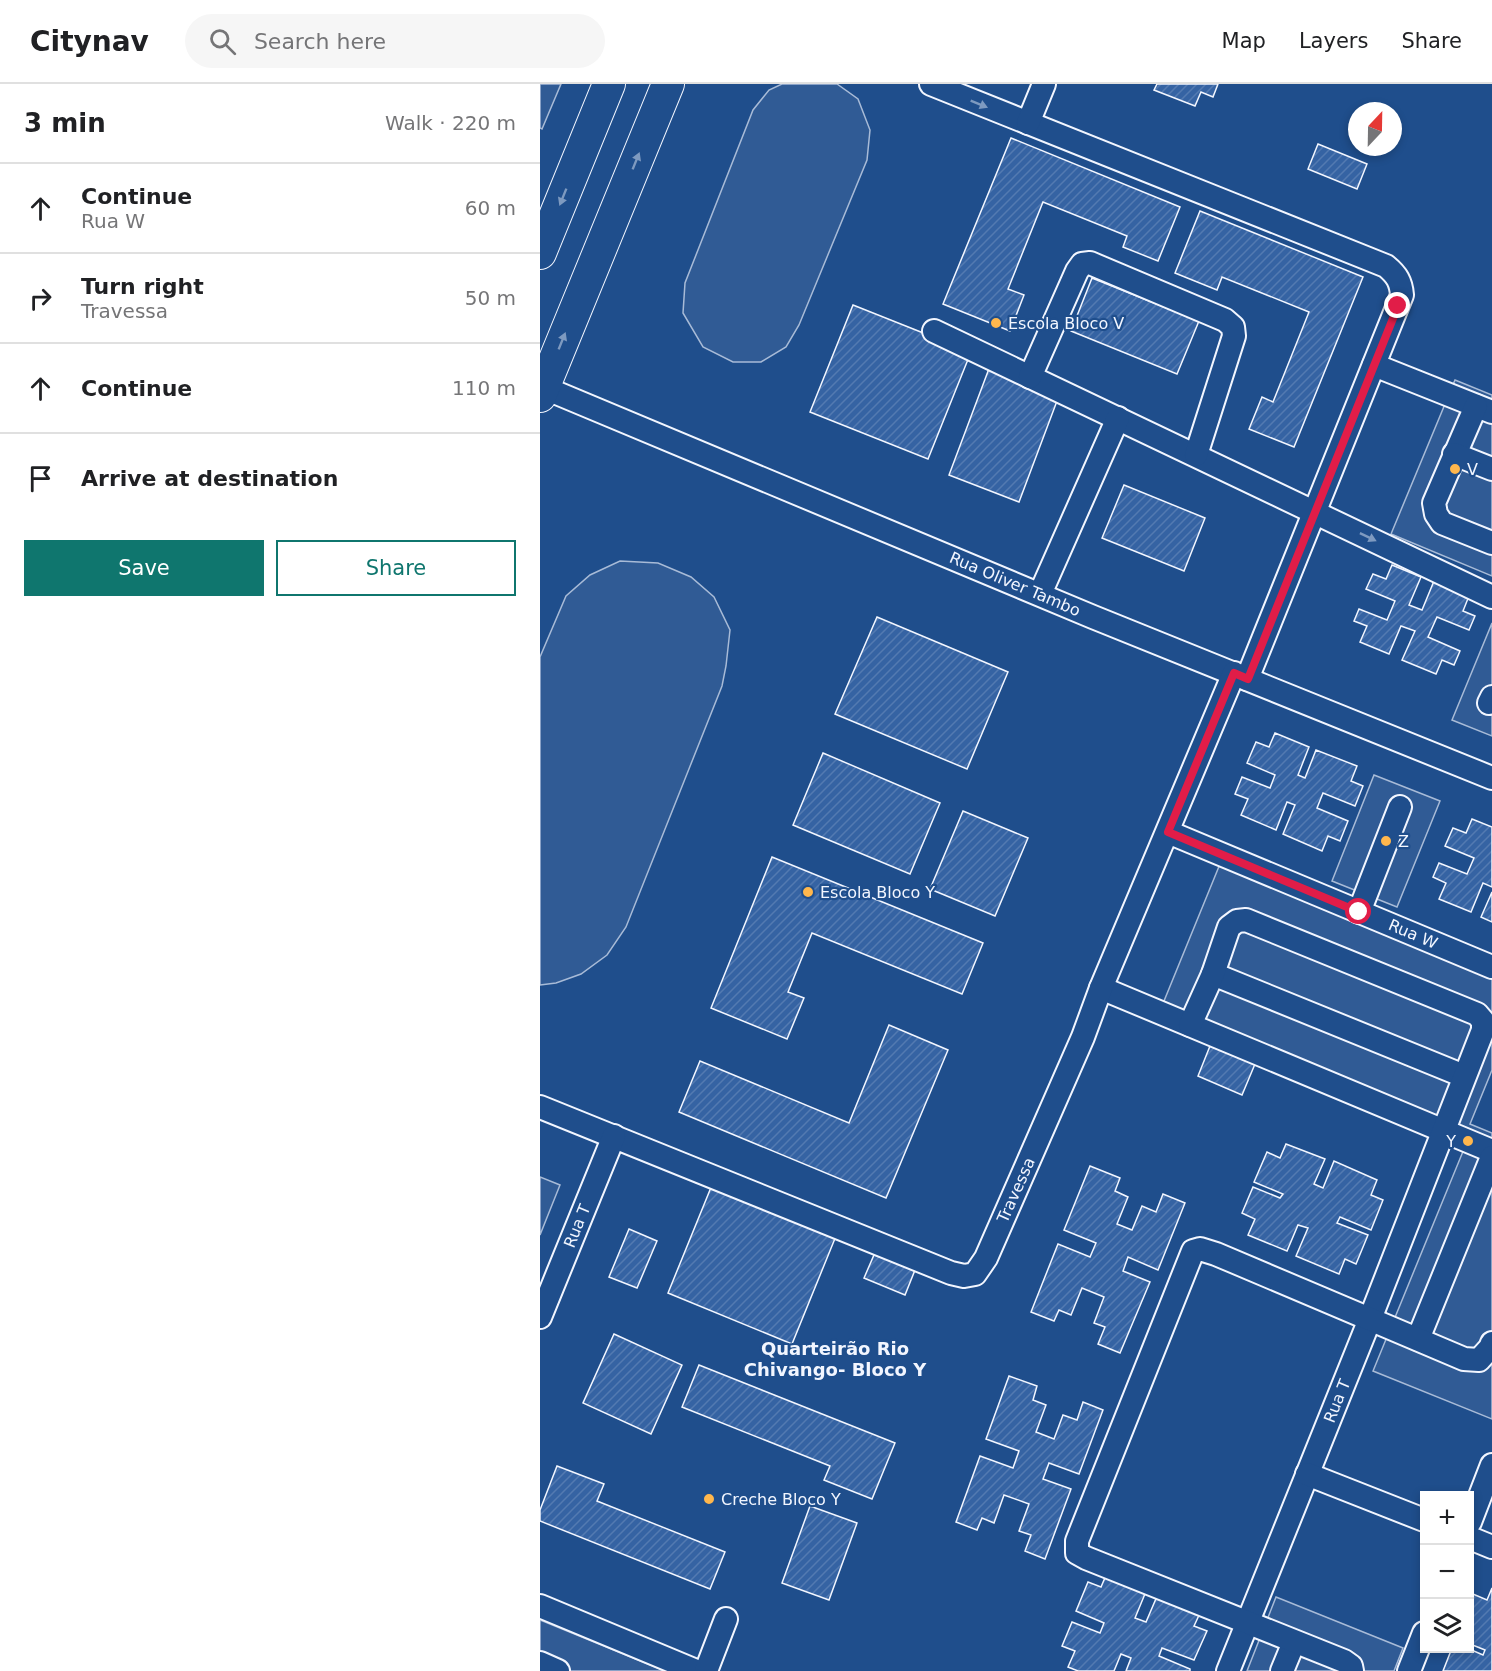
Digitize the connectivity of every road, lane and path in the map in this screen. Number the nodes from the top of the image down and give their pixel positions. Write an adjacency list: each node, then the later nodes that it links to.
1 (609, 84): 6 (street, one-way to 6)
2 (668, 84): 10 (street, one-way to 2)
3 (931, 84): 5 (street, Travessa, one-way to 5)
4 (1044, 84): 5 (street)
5 (1028, 123): 8 (street, Travessa)
6 (540, 253)
7 (934, 331): 9 (street)
8 (1374, 364): 11 (street); 16 (street, Travessa)
9 (1030, 377): 12 (street); 14 (street)
10 (541, 389): 18 (street, Rua Oliver Tambo)
11 (1484, 409): 13 (street)
12 (1118, 418): 14 (street); 18 (street)
13 (1454, 454): 15 (street); 17 (street)
14 (1196, 455): 16 (street)
15 (1492, 469)
16 (1315, 512): 19 (street, one-way to 19); 20 (street, Travessa)
17 (1492, 543)
18 (1040, 594): 20 (street, Rua Oliver Tambo)
19 (1492, 597)
20 (1241, 676): 21 (street, Rua Oliver Tambo); 23 (street, Travessa)
21 (1492, 778)
22 (1400, 807): 24 (street)
23 (1168, 832): 24 (street, Rua W); 27 (street, Travessa)
24 (1359, 912): 25 (street, Rua W)
25 (1492, 967)
26 (1213, 974): 28 (street, Rua T); 29 (street); 29 (street, Rua T)
27 (1101, 988): 28 (street); 32 (street, Travessa)
28 (1190, 1025): 31 (street)
29 (1464, 1076): 31 (street, Rua T)
30 (540, 1107): 32 (street, Travessa)
31 (1444, 1131): 33 (street); 36 (street, Rua T)
32 (614, 1136): 35 (street, Rua T)
33 (1492, 1151)
34 (1492, 1156): 37 (street)
35 (540, 1317)
36 (1370, 1319): 37 (street); 40 (street, Rua T); 47 (street)
37 (1418, 1339): 38 (street)
38 (1492, 1343)
39 (1492, 1465): 41 (street)
40 (1307, 1474): 42 (street); 47 (street, Rua T)
41 (1474, 1512)
42 (1420, 1518)
43 (1474, 1540): 44 (street)
44 (1492, 1547)
45 (540, 1606): 51 (street)
46 (726, 1619): 54 (street)
47 (1247, 1623): 48 (street); 55 (street, Rua T)
48 (1294, 1642): 56 (street); 57 (street)
49 (1420, 1645): 58 (street)
50 (540, 1663): 52 (street)
51 (659, 1664): 53 (street)
52 (558, 1671)
53 (696, 1671)
54 (706, 1671)
55 (1228, 1671)
56 (1282, 1671)
57 (1352, 1671)
58 (1409, 1671)

